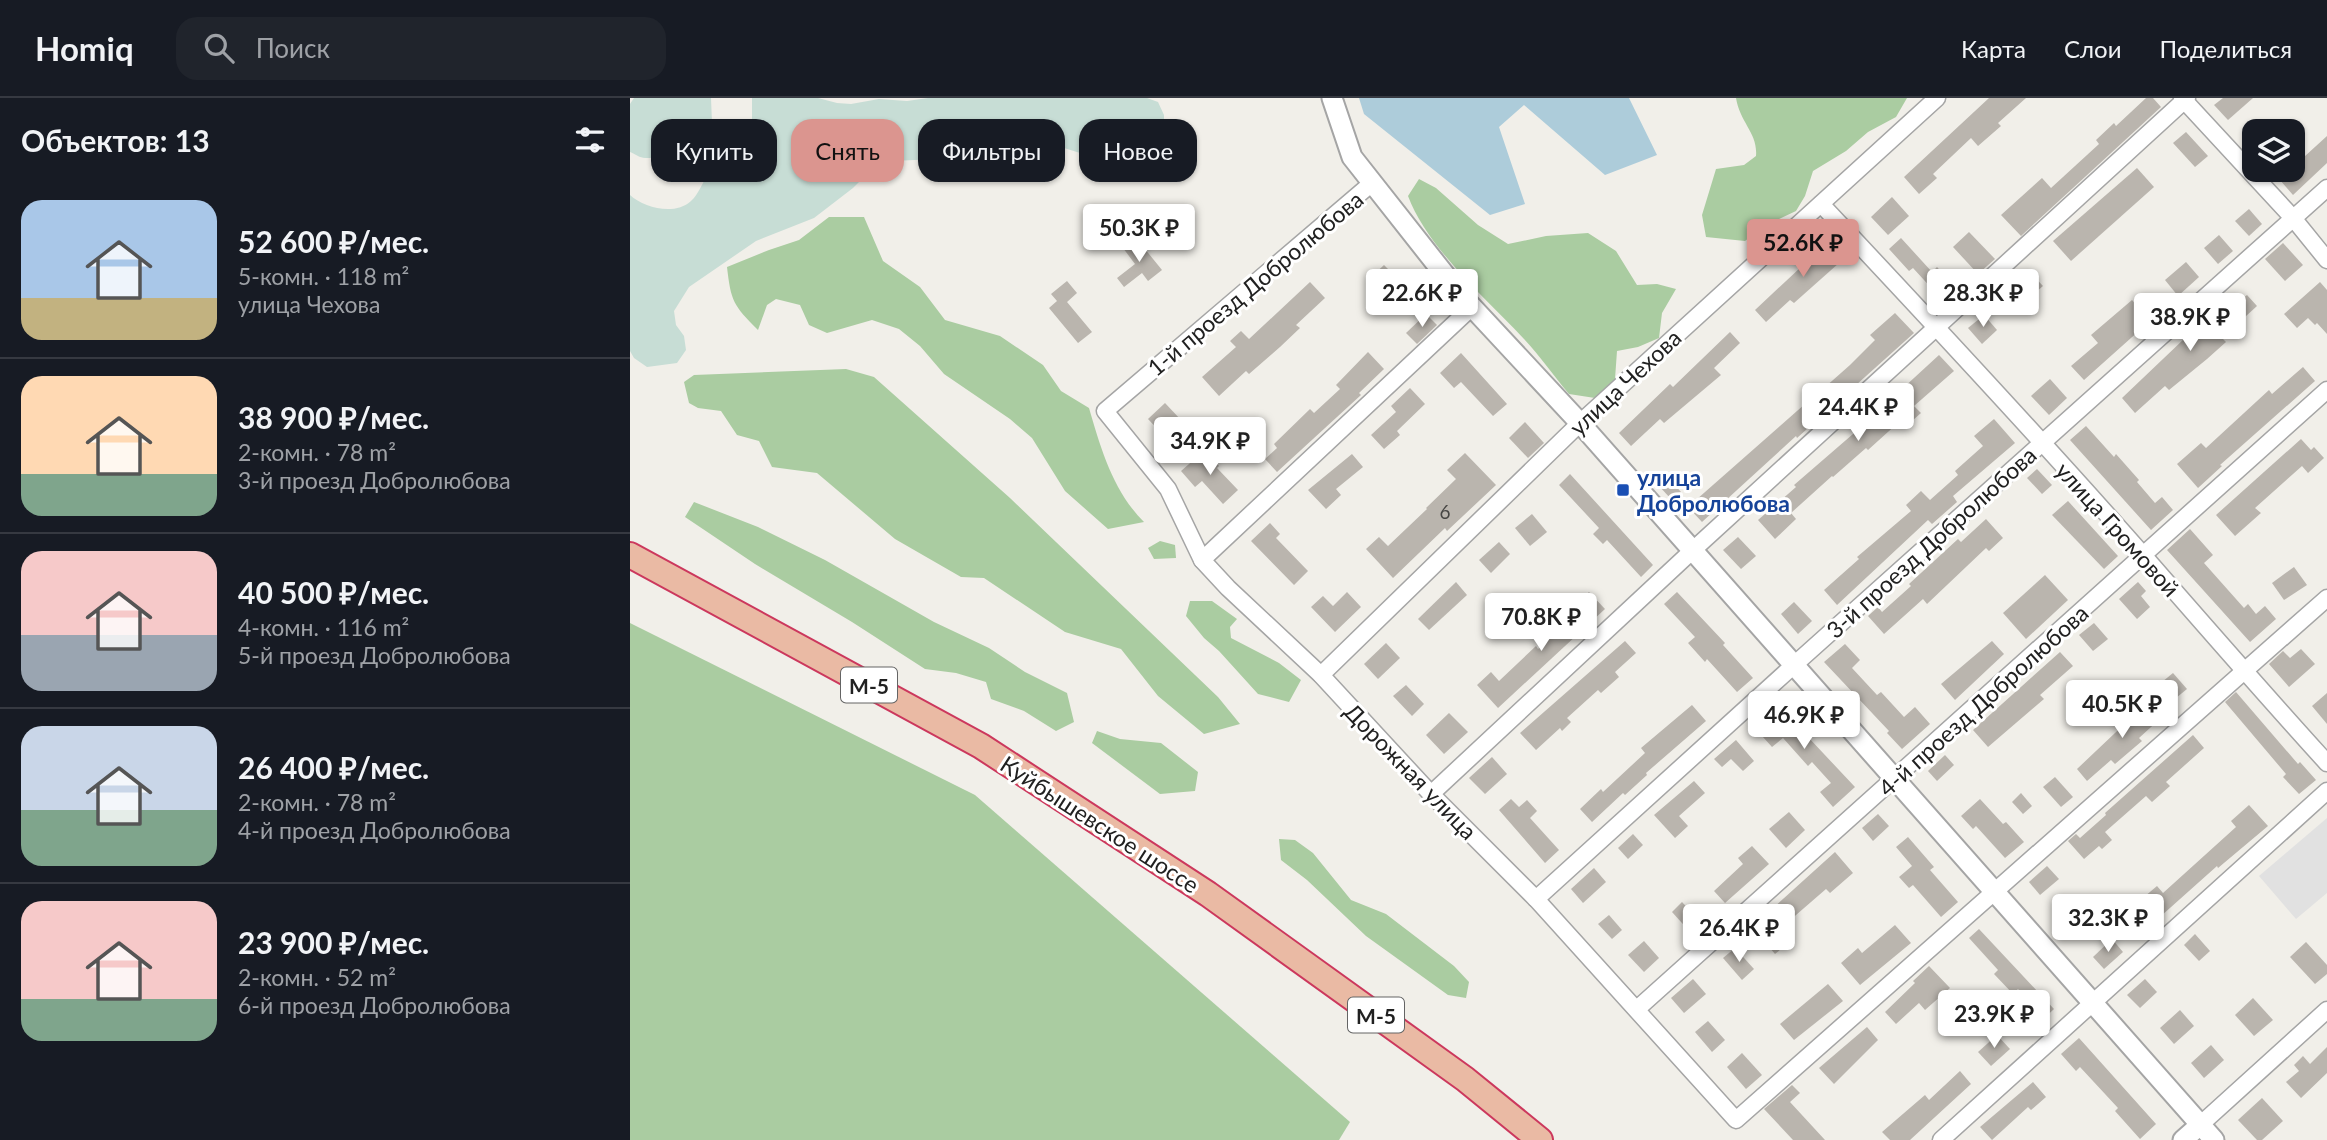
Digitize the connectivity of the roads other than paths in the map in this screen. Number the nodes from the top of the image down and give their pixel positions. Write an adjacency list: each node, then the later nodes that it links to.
1 (1332, 98): 4 (street)
2 (1937, 98): 6 (street, улица Чехова)
3 (2185, 99): 7 (street); 10 (street)
4 (1372, 183): 9 (street); 12 (street, 1-й проезд Добролюбова)
5 (2327, 188): 7 (street, 3-й проезд Добролюбова)
6 (1821, 204): 10 (street, улица Громовой); 13 (street, улица Чехова)
7 (2293, 218): 8 (street); 14 (street, 3-й проезд Добролюбова)
8 (2327, 260)
9 (1472, 306): 13 (street); 18 (street)
10 (1937, 327): 14 (street, улица Громовой); 15 (street)
11 (2327, 390): 17 (street, 4-й проезд Добролюбова)
12 (1105, 411): 18 (street, Дорожная улица)
13 (1580, 423): 15 (street); 22 (street, улица Чехова)
14 (2042, 443): 17 (street, улица Громовой); 20 (street, 3-й проезд Добролюбова)
15 (1693, 550): 20 (street); 26 (street)
16 (630, 555): 33 (highway, Куйбышевское шоссе / М-5)
17 (2143, 556): 21 (street, улица Громовой); 24 (street, 4-й проезд Добролюбова)
18 (1202, 559): 22 (street, Дорожная улица)
19 (2327, 598): 21 (street)
20 (1794, 664): 24 (street); 28 (street, 3-й проезд Добролюбова)
21 (2243, 672): 23 (street, улица Громовой); 27 (street)
22 (1321, 675): 26 (street, Дорожная улица)
23 (2327, 763)
24 (1895, 779): 27 (street); 30 (street, 4-й проезд Добролюбова)
25 (2327, 791): 29 (street)
26 (1431, 794): 28 (street, Дорожная улица)
27 (1995, 892): 29 (street); 30 (street, Дорожная улица)
28 (1536, 899): 30 (street, Дорожная улица)
29 (2092, 1002): 32 (street); 34 (street)
30 (1637, 1009)
31 (2327, 1010): 32 (street)
32 (2200, 1125): 35 (street); 36 (street)
33 (1540, 1140)
34 (1941, 1140)
35 (2183, 1140)
36 (2214, 1140)

